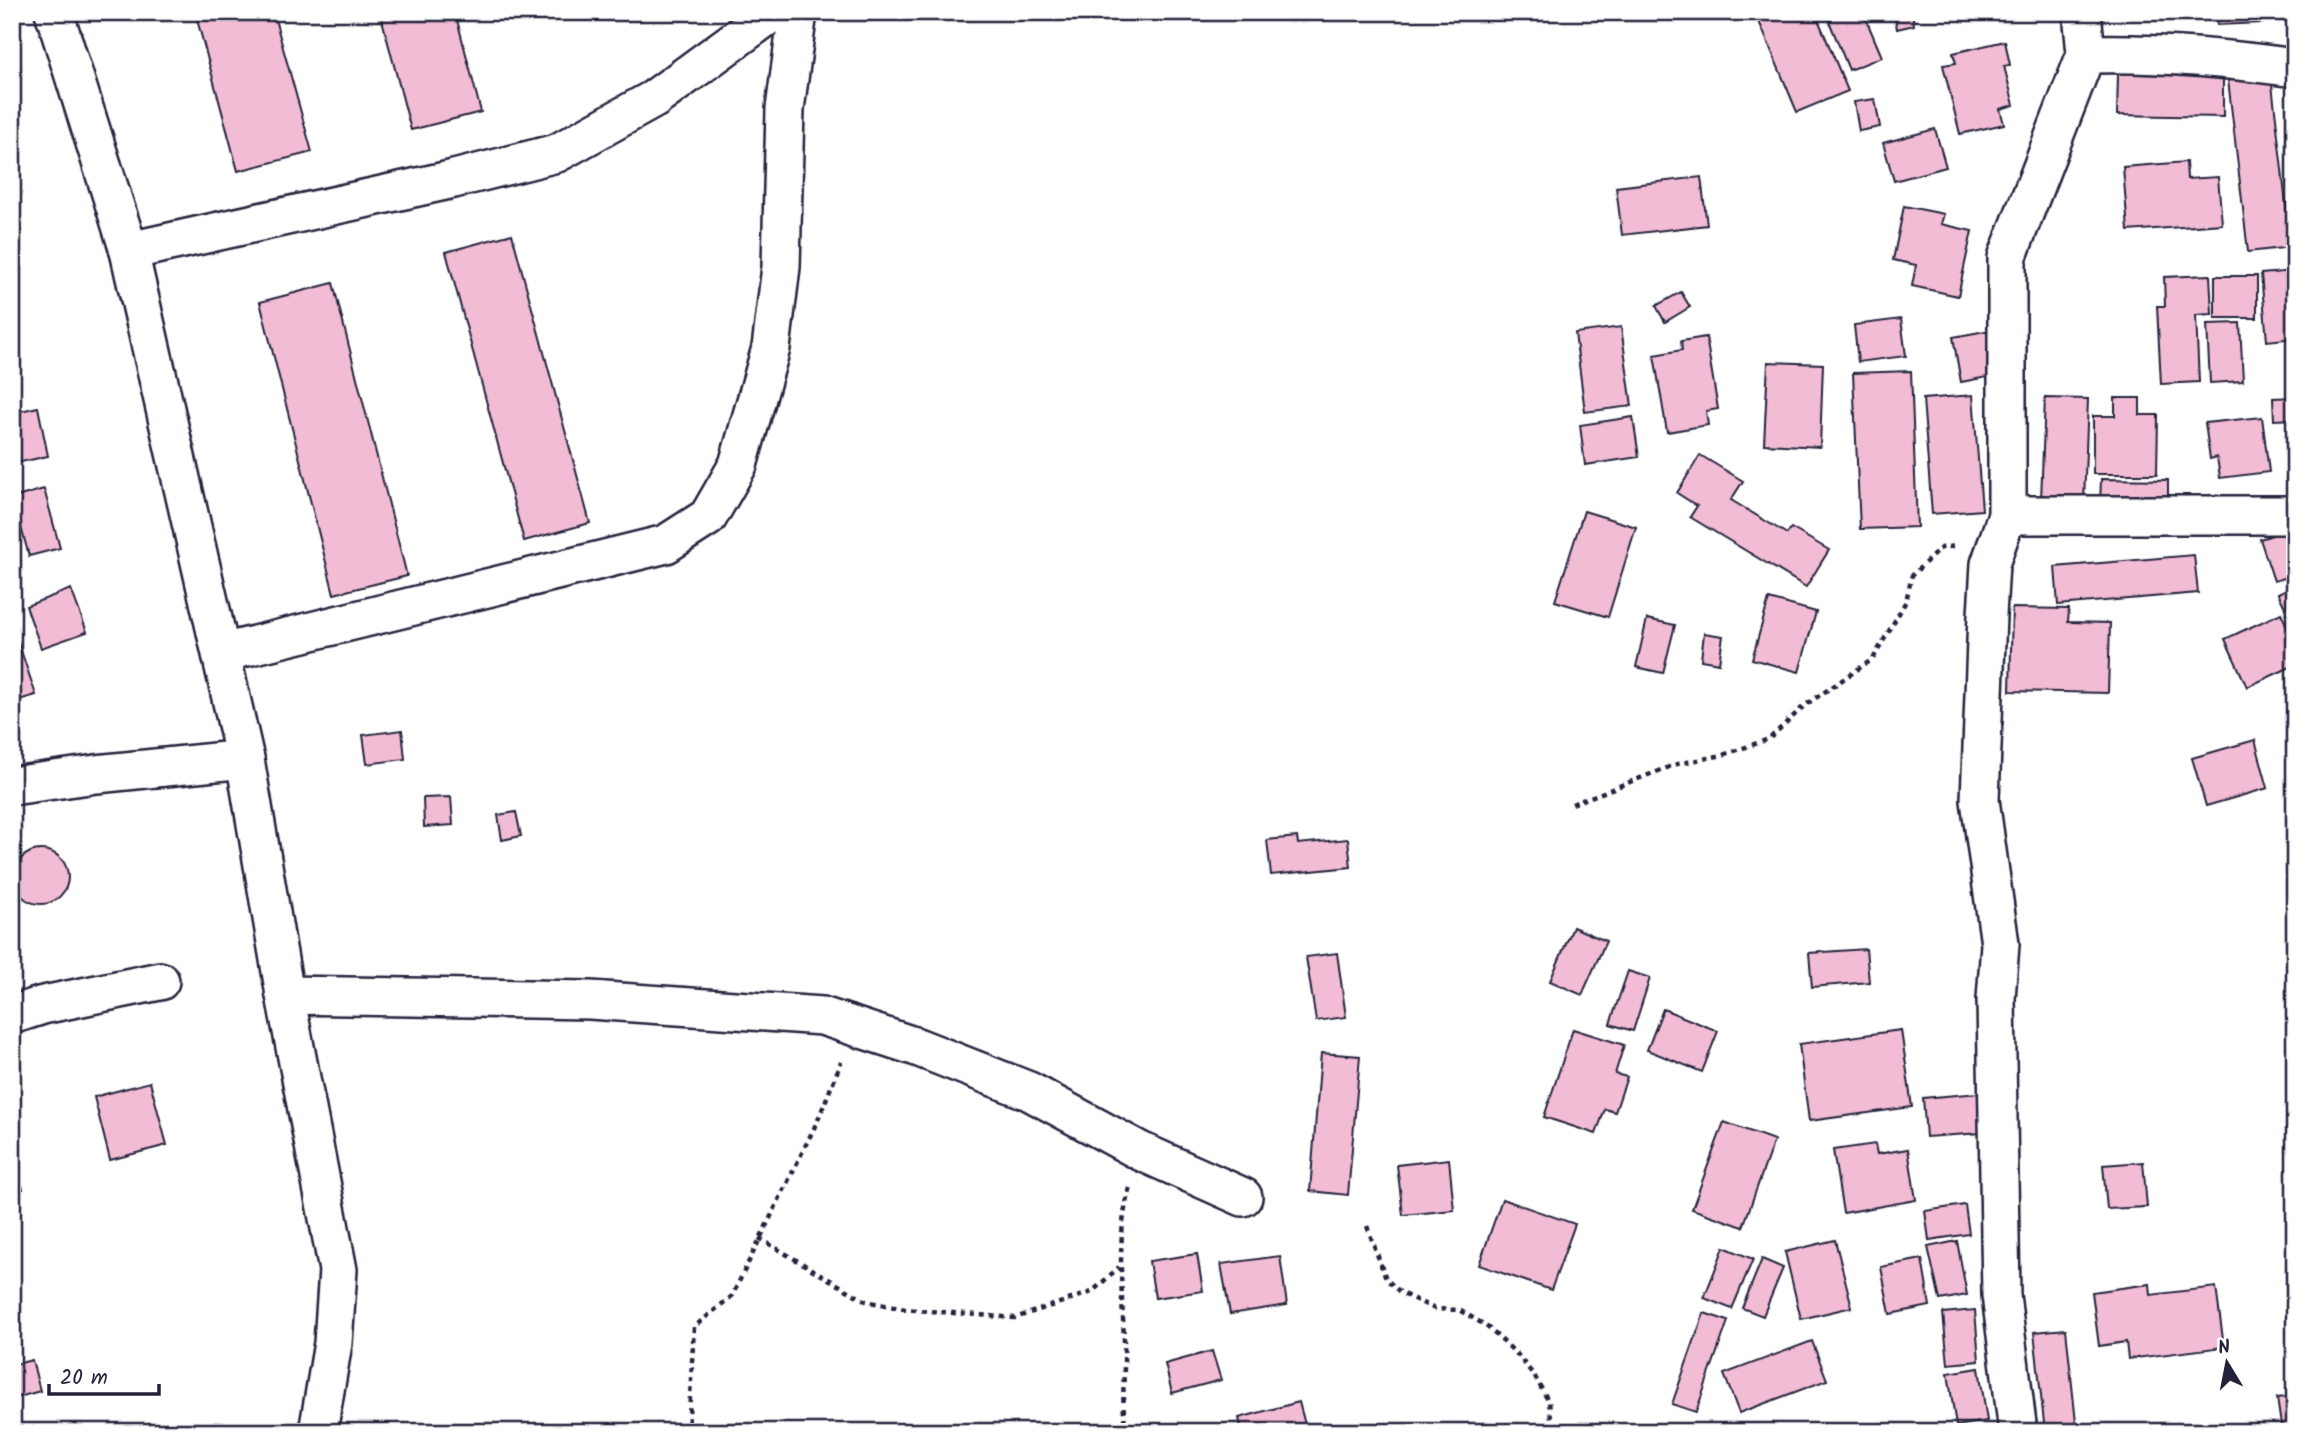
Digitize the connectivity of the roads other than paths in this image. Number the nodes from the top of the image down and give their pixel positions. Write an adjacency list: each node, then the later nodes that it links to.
1 (54, 12): 7 (street)
2 (773, 12): 7 (street)
3 (798, 12): 10 (street)
4 (2082, 12): 5 (street)
5 (2086, 54): 6 (street); 9 (street)
6 (2295, 68)
7 (130, 251): 10 (street)
8 (2295, 514): 9 (street)
9 (2002, 528): 18 (street)
10 (222, 653): 11 (street)
11 (245, 758): 12 (street); 14 (street)
12 (12, 786)
13 (160, 981): 15 (street)
14 (285, 995): 16 (street); 17 (street)
15 (12, 1015)
16 (1243, 1197)
17 (318, 1432)
18 (2018, 1432)

